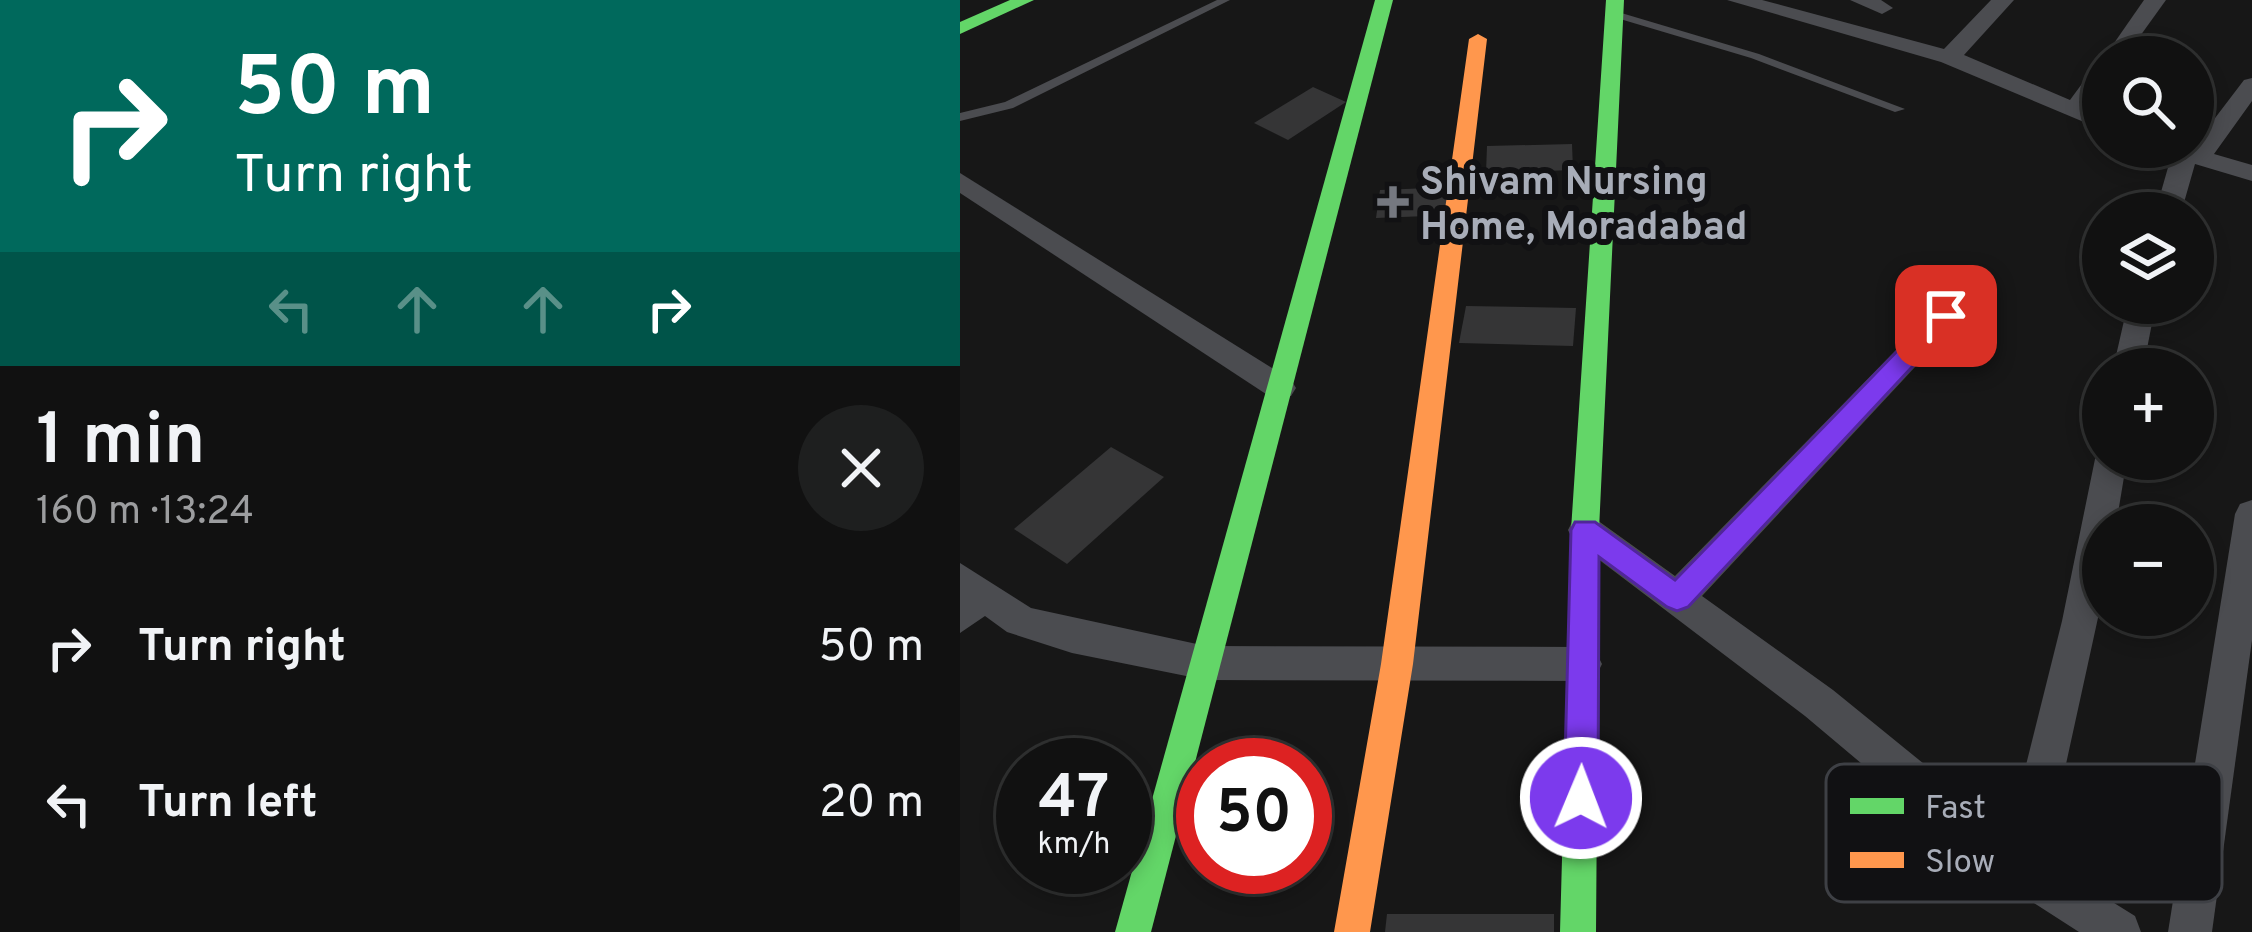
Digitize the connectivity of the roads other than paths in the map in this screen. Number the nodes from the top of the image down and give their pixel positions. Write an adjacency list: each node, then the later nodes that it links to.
1 (1225, 0): 18 (lane)
2 (1384, 0): 24 (street)
3 (1738, 0): 12 (street)
4 (2003, 0): 12 (street)
5 (2155, 0): 10 (street)
6 (1001, 2): 8 (street); 9 (street)
7 (1615, 7): 15 (lane); 27 (street)
8 (960, 12)
9 (960, 29)
10 (2128, 36)
11 (1478, 39): 31 (street)
12 (1949, 57): 16 (street)
13 (2252, 85): 19 (street)
14 (2082, 100): 16 (street)
15 (1898, 110)
16 (2074, 111): 17 (street)
17 (2082, 115)
18 (960, 117)
19 (2214, 122)
20 (2214, 161): 21 (street)
21 (2252, 172)
22 (967, 195): 24 (street)
23 (1946, 316): 29 (street)
24 (1280, 388): 30 (street)
25 (2107, 480): 34 (street)
26 (2252, 514): 35 (street)
27 (1585, 530): 29 (street); 32 (street)
28 (967, 597): 30 (street)
29 (1677, 598): 33 (street)
30 (1206, 662): 31 (street); 38 (street)
31 (1397, 664): 32 (street); 39 (street)
32 (1583, 664): 40 (street)
33 (1893, 764)
34 (2046, 764)
35 (2215, 764)
36 (2072, 902): 41 (street)
37 (2194, 902): 42 (street)
38 (1133, 932)
39 (1352, 932)
40 (1578, 932)
41 (2119, 932)
42 (2190, 932)

